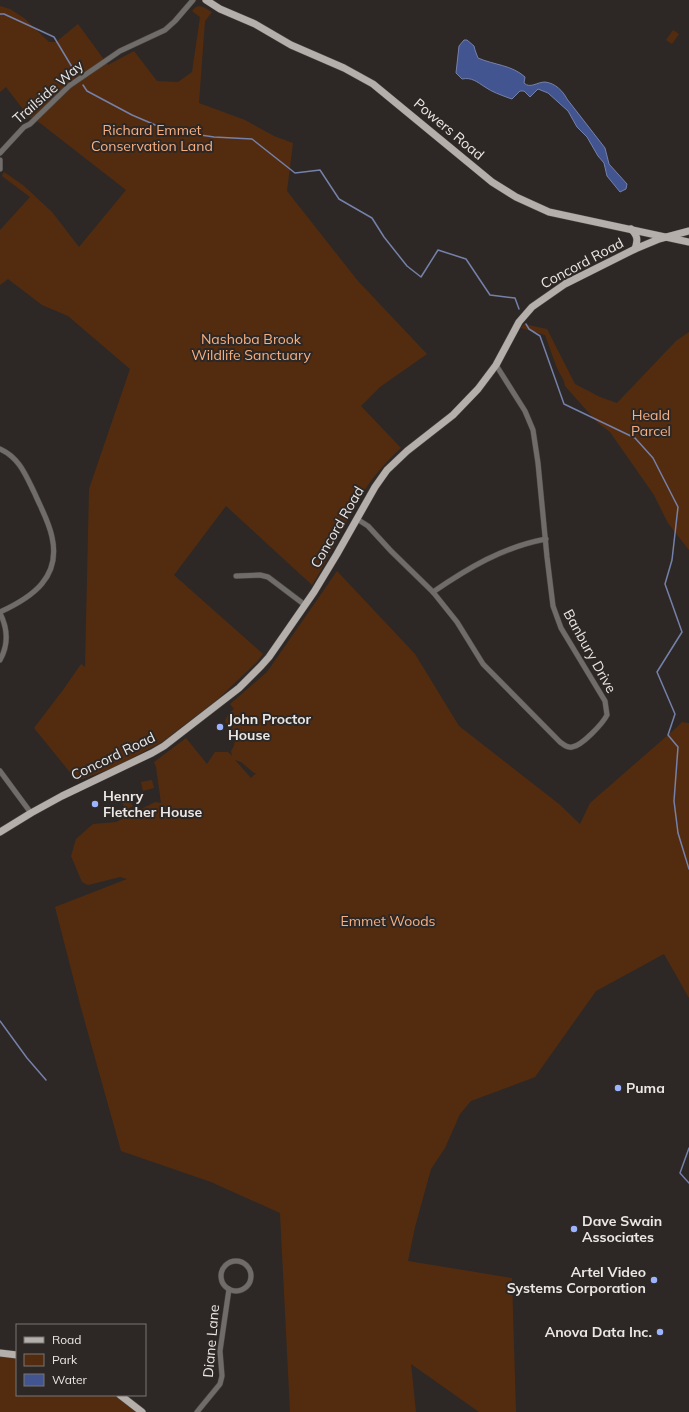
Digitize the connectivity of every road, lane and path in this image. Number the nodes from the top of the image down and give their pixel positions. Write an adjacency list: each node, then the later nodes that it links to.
1 (193, 0): 3 (street, Trailside Way)
2 (206, 0): 6 (main road, Powers Road)
3 (0, 153)
4 (0, 160): 5 (street)
5 (0, 169)
6 (630, 229): 8 (main road, Powers Road); 10 (main road)
7 (689, 232): 8 (main road, Concord Road)
8 (667, 236): 9 (main road, Powers Road); 10 (main road, Concord Road)
9 (689, 242)
10 (635, 249): 11 (main road, Concord Road)
11 (496, 365): 13 (main road, Concord Road); 14 (street, Banbury Drive)
12 (0, 449): 18 (street)
13 (357, 519): 16 (street, Banbury Drive); 17 (main road, Concord Road)
14 (546, 539): 16 (street); 16 (street, Banbury Drive)
15 (236, 576): 17 (street)
16 (433, 592)
17 (305, 605): 21 (main road, Concord Road)
18 (0, 613): 19 (street)
19 (0, 660)
20 (0, 771): 21 (street)
21 (31, 813): 22 (main road, Concord Road)
22 (0, 832)
23 (229, 1289): 23 (street, Diane Lane); 28 (street, Diane Lane)
24 (0, 1353): 25 (main road)
25 (16, 1355)
26 (121, 1396): 27 (main road)
27 (142, 1412)
28 (197, 1412)

